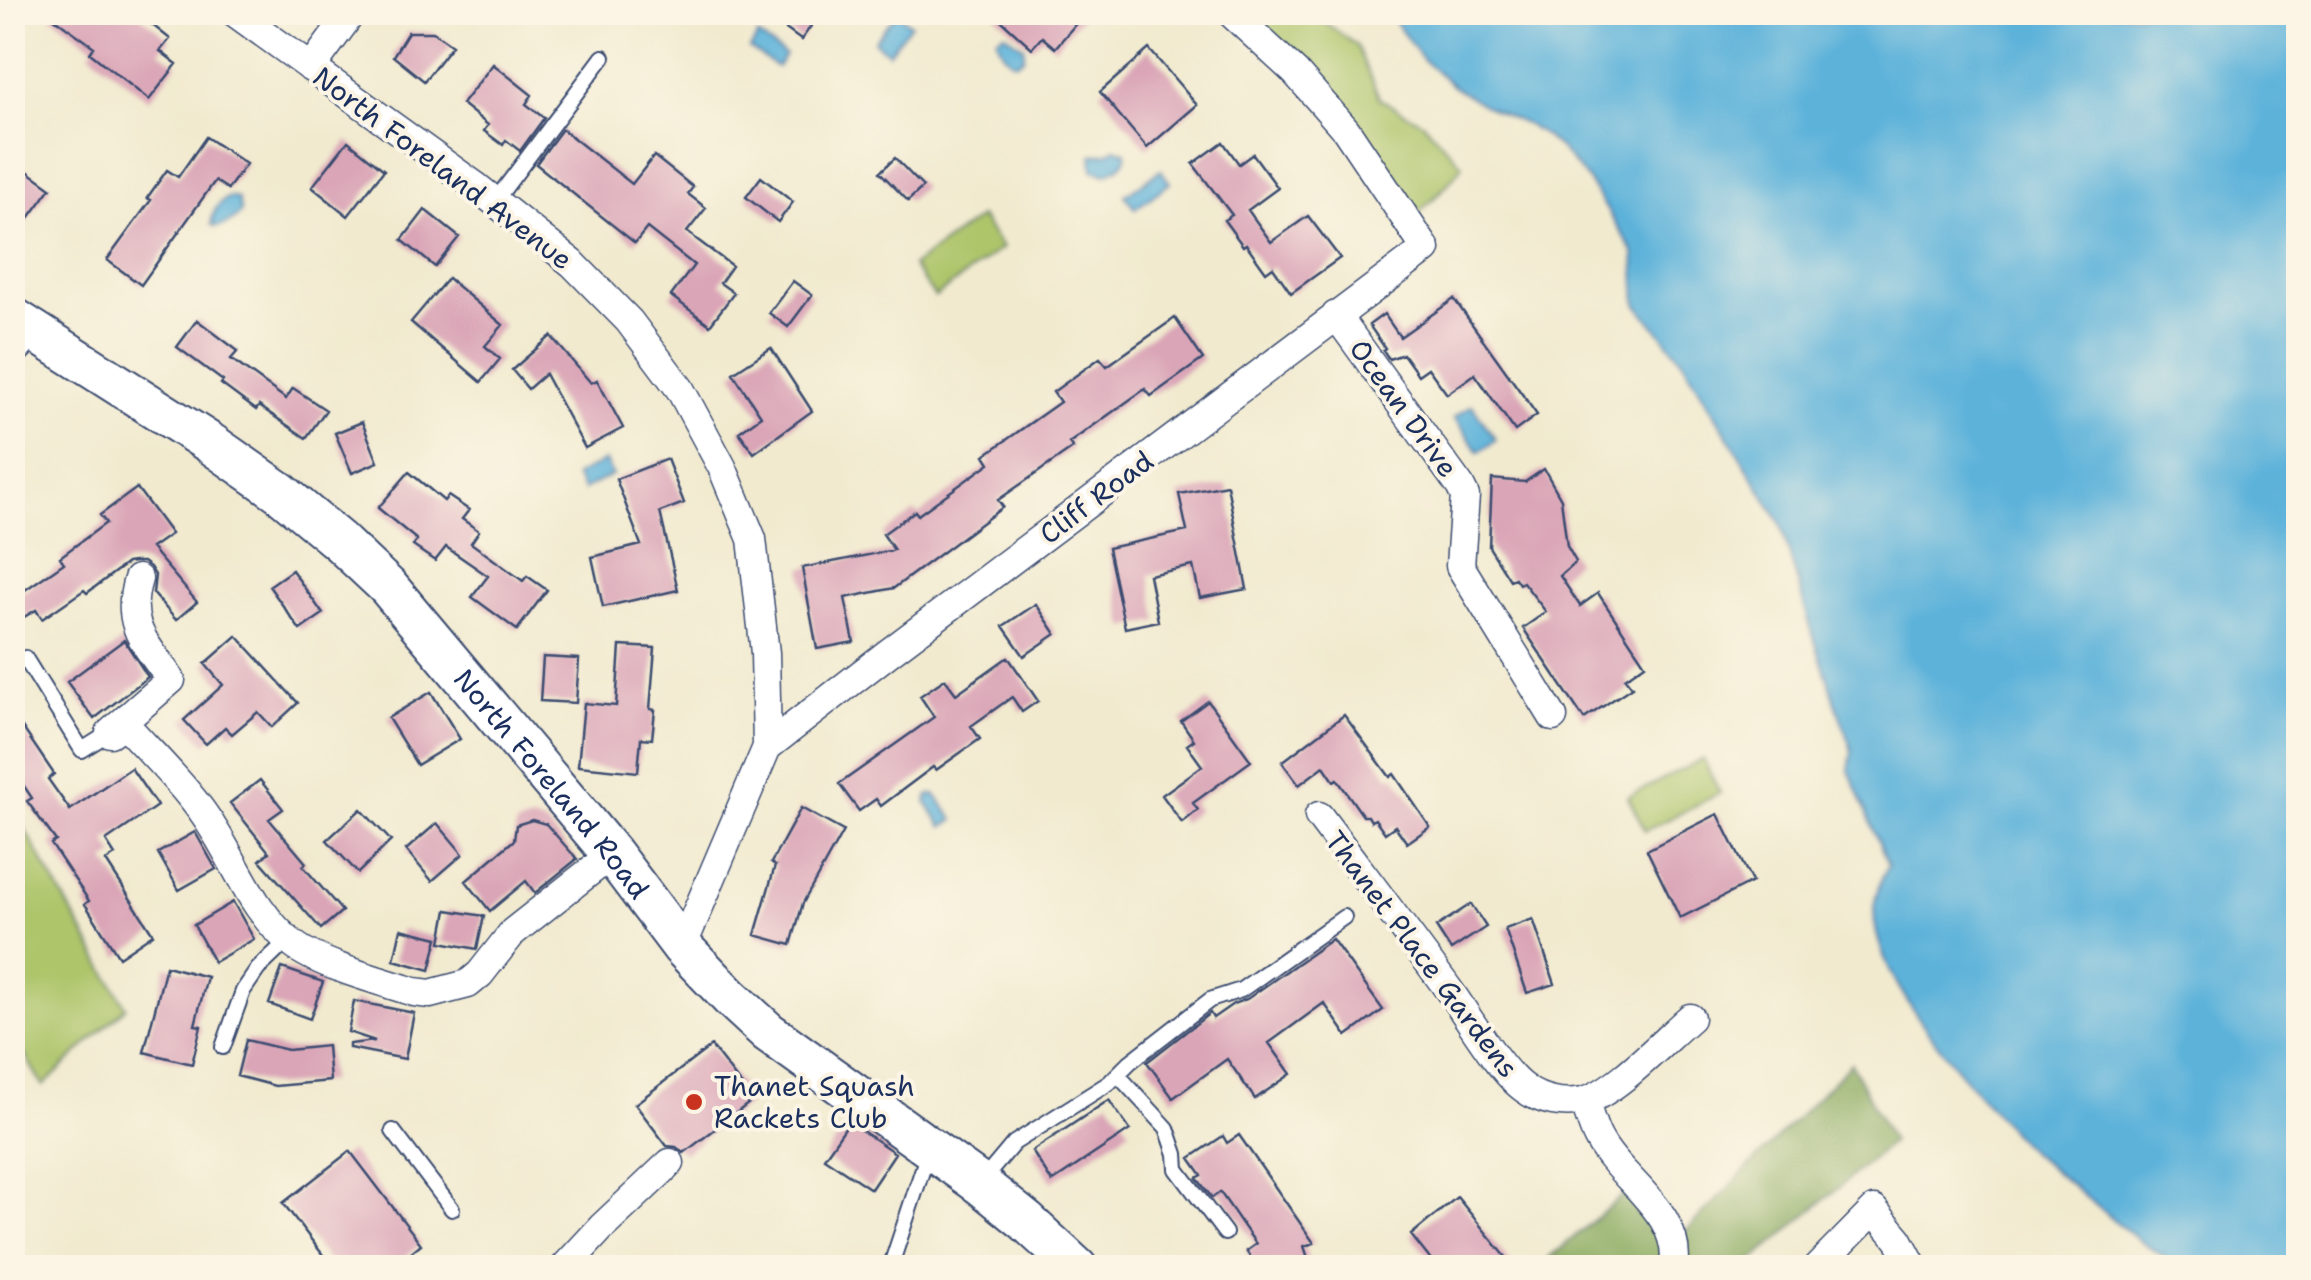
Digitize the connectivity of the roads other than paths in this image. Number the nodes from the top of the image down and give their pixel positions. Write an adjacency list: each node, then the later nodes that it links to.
1 (234, 12): 5 (street, North Foreland Avenue)
2 (352, 12): 5 (street)
3 (1230, 12): 7 (street, Cliff Road)
4 (603, 56): 6 (lane)
5 (311, 68): 6 (street, North Foreland Avenue)
6 (495, 201): 13 (street, North Foreland Avenue)
7 (1336, 315): 11 (street, Ocean Drive); 13 (street, Cliff Road)
8 (21, 338): 15 (main road, North Foreland Road)
9 (138, 579): 12 (street)
10 (12, 663): 12 (lane)
11 (1553, 717)
12 (116, 728): 17 (street)
13 (768, 747): 18 (street, North Foreland Avenue)
14 (1319, 816): 22 (street, Thanet Place Gardens)
15 (612, 854): 17 (street); 18 (main road, North Foreland Road)
16 (1344, 917): 21 (lane)
17 (288, 940): 20 (lane)
18 (682, 947): 24 (main road, North Foreland Road)
19 (1690, 1018): 22 (street)
20 (223, 1047)
21 (1118, 1075): 26 (lane); 28 (lane)
22 (1584, 1101): 32 (street)
23 (393, 1131): 27 (lane)
24 (930, 1147): 26 (main road, North Foreland Road); 30 (lane)
25 (670, 1163): 29 (street)
26 (980, 1184): 31 (main road, North Foreland Road)
27 (452, 1208)
28 (1225, 1233)
29 (564, 1268)
30 (890, 1268)
31 (1078, 1268)
32 (1674, 1268)
33 (1817, 1268): 34 (street)
34 (1914, 1268)

